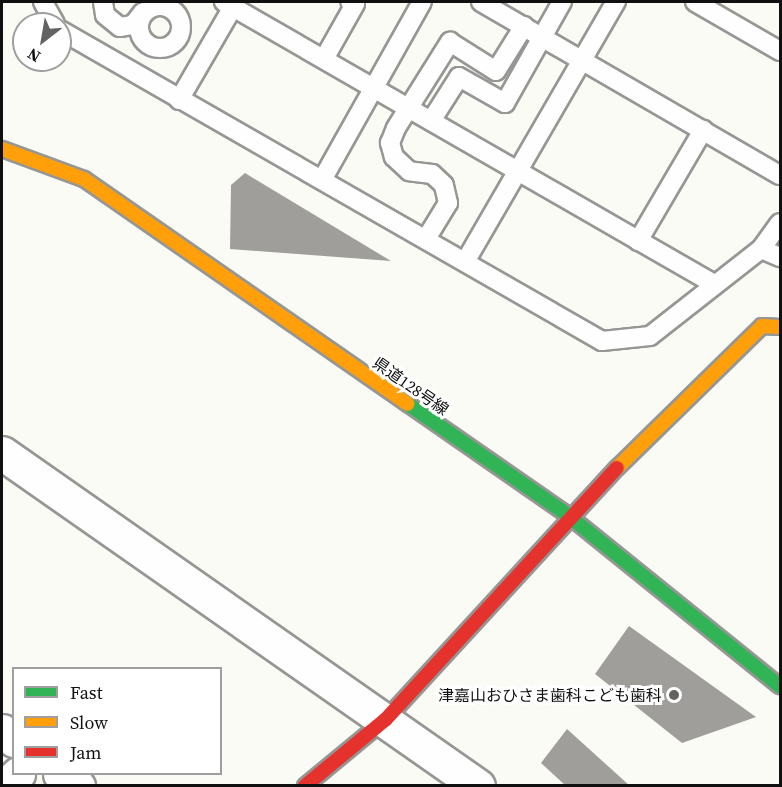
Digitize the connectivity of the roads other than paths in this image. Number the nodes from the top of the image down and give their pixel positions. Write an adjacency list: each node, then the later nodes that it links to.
1 (103, 2): 9 (lane)
2 (351, 2): 16 (lane)
3 (422, 2): 18 (lane)
4 (482, 2): 10 (lane)
5 (562, 2): 13 (lane)
6 (616, 2): 17 (lane)
7 (694, 2): 14 (lane)
8 (229, 4): 15 (lane); 16 (lane)
9 (143, 9): 12 (lane); 12 (lane)
10 (524, 26): 13 (lane); 20 (lane)
11 (72, 37): 19 (lane)
12 (178, 38): 15 (lane)
13 (544, 38): 17 (lane); 21 (lane)
14 (780, 51)
15 (205, 55): 19 (lane)
16 (324, 59): 18 (lane)
17 (582, 60): 22 (lane); 24 (lane)
18 (373, 87): 20 (lane); 26 (lane)
19 (179, 100): 26 (lane)
20 (407, 107): 21 (lane); 28 (lane)
21 (431, 121): 24 (lane)
22 (703, 130): 25 (lane); 29 (lane)
23 (2, 149): 36 (main road, 県道128号線)
24 (518, 171): 29 (lane); 32 (lane)
25 (780, 175)
26 (322, 180): 28 (lane)
27 (780, 223): 30 (lane)
28 (426, 239): 32 (lane)
29 (638, 241): 33 (lane)
30 (761, 249): 31 (lane); 33 (lane)
31 (780, 257)
32 (465, 262): 33 (lane)
33 (714, 285)
34 (780, 327): 36 (main road)
35 (2, 453): 38 (street)
36 (569, 516): 37 (main road, 県道128号線); 38 (main road)
37 (780, 686)
38 (386, 719): 43 (main road); 44 (street)
39 (17, 775): 41 (street)
40 (62, 775): 42 (street)
41 (5, 786)
42 (78, 786)
43 (305, 786)
44 (478, 786)

